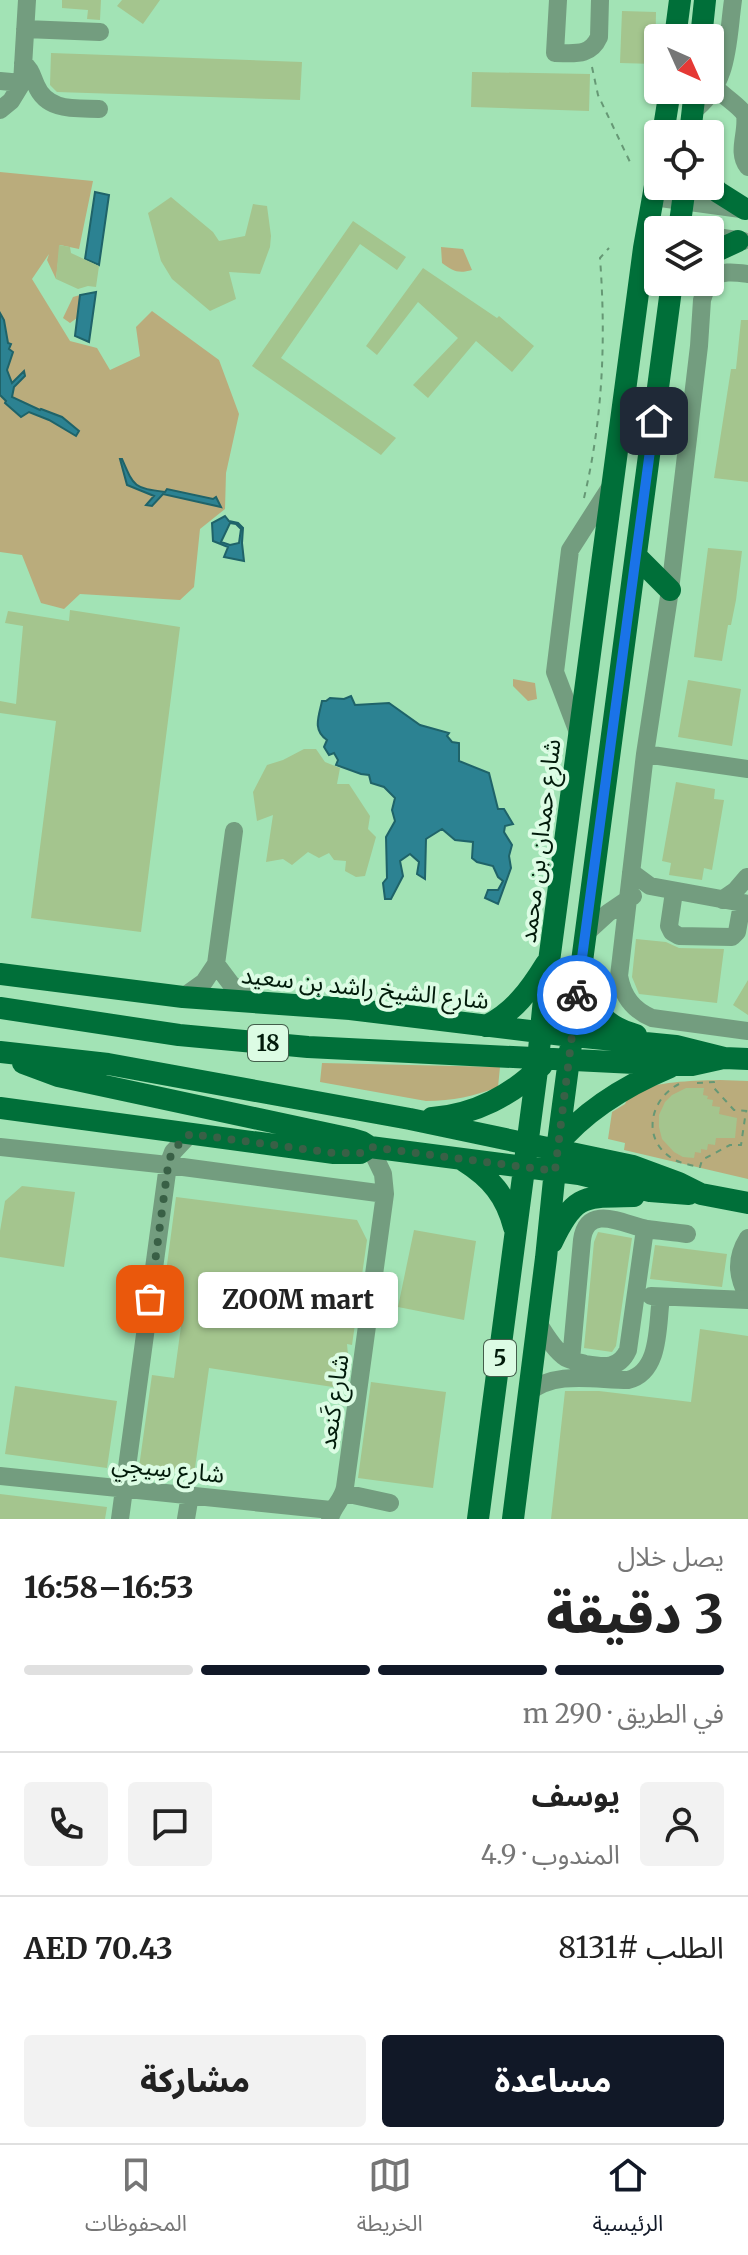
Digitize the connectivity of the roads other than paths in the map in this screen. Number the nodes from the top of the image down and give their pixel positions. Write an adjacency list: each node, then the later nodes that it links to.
1 (27, 0): 9 (street)
2 (558, 0): 3 (street)
3 (600, 0)
4 (680, 0): 7 (main road)
5 (705, 0): 8 (main road)
6 (733, 0): 14 (street)
7 (677, 24)
8 (702, 24)
9 (25, 29): 10 (street); 11 (street)
10 (100, 32)
11 (23, 63): 13 (street); 15 (street)
12 (0, 81): 13 (street)
13 (22, 83): 16 (street)
14 (698, 106): 17 (street)
15 (99, 109)
16 (0, 110)
17 (748, 167)
18 (724, 196): 20 (main road)
19 (708, 200): 20 (street)
20 (747, 210)
21 (743, 242): 22 (main road)
22 (724, 249)
23 (644, 255): 28 (main road, شارع حمدان بن محمد / 5)
24 (724, 273): 25 (street)
25 (748, 274)
26 (673, 296): 29 (main road, شارع حمدان بن محمد / 5)
27 (703, 296): 30 (street)
28 (613, 483): 31 (main road, شارع حمدان بن محمد / 5); 31 (street)
29 (636, 556): 30 (main road); 42 (main road, شارع حمدان بن محمد / 5)
30 (670, 590): 32 (street)
31 (579, 735): 43 (main road, شارع حمدان بن محمد / 5)
32 (645, 754): 33 (street); 35 (street)
33 (748, 769)
34 (234, 831): 44 (street)
35 (631, 872): 37 (street); 39 (street)
36 (748, 874): 40 (street)
37 (650, 886): 38 (street); 39 (street)
38 (674, 892): 40 (street); 41 (street)
39 (628, 899): 42 (street); 52 (street)
40 (722, 900): 41 (street)
41 (745, 904)
42 (585, 934): 45 (main road, شارع حمدان بن محمد / 5)
43 (552, 952): 50 (main road); 51 (main road, شارع حمدان بن محمد / 5)
44 (216, 964): 47 (street); 48 (street)
45 (580, 969): 51 (main road, شارع حمدان بن محمد / 5); 56 (main road)
46 (0, 974): 47 (main road, شارع الشيخ راشد بن سعيد / 18)
47 (183, 997): 48 (main road, شارع الشيخ راشد بن سعيد / 18)
48 (254, 1001): 50 (main road, شارع الشيخ راشد بن سعيد / 18)
49 (0, 1008): 55 (main road, شارع الشيخ راشد بن سعيد / 18)
50 (486, 1026): 51 (main road, شارع الشيخ راشد بن سعيد / 18)
51 (562, 1031): 55 (main road, شارع حمدان بن محمد / 5); 55 (main road, شارع حمدان بن محمد / 5); 56 (main road, شارع الشيخ راشد بن سعيد / 18)
52 (748, 1031)
53 (0, 1052): 58 (main road, 18); 63 (main road, 18)
54 (748, 1059): 56 (main road, شارع الشيخ راشد بن سعيد / 18)
55 (548, 1062): 56 (main road, شارع الشيخ راشد بن سعيد / 18); 58 (main road); 61 (main road, شارع حمدان بن محمد / 5); 64 (main road, شارع حمدان بن محمد / 5)
56 (677, 1065): 64 (main road)
57 (0, 1108): 59 (main road, 18)
58 (410, 1119): 61 (main road, 18)
59 (157, 1130): 60 (main road, 18); 66 (street)
60 (190, 1134): 63 (main road, 18); 66 (street)
61 (527, 1143): 64 (main road, شارع حمدان بن محمد / 5)
62 (0, 1147): 66 (street)
63 (370, 1147): 65 (main road, 18); 67 (street, شارع كَنعد)
64 (548, 1158): 65 (main road, 18); 68 (main road, 18); 69 (main road, 18); 73 (main road, شارع حمدان بن محمد / 5); 75 (main road, شارع حمدان بن محمد / 5)
65 (463, 1160): 73 (main road)
66 (168, 1162): 67 (street); 85 (street)
67 (385, 1194): 86 (street, شارع كَنعد)
68 (676, 1194): 69 (main road, 18); 75 (main road)
69 (701, 1194): 70 (main road, 18)
70 (748, 1203)
71 (645, 1229): 72 (street); 76 (street); 80 (street)
72 (687, 1234)
73 (516, 1235): 92 (main road, شارع حمدان بن محمد / 5)
74 (748, 1238): 78 (street)
75 (546, 1258): 79 (main road, شارع حمدان بن محمد / 5)
76 (636, 1294): 77 (street); 81 (street)
77 (661, 1297): 78 (street); 82 (street)
78 (745, 1302)
79 (538, 1323): 80 (street); 83 (main road, شارع حمدان بن محمد / 5)
80 (571, 1360): 81 (street)
81 (622, 1361): 82 (street)
82 (637, 1378): 83 (street)
83 (528, 1393): 93 (main road, شارع حمدان بن محمد / 5)
84 (0, 1476): 85 (street, شارع سِيجِي)
85 (124, 1489): 87 (street, شارع سِيجِي); 90 (street)
86 (344, 1493): 88 (street); 89 (street, شارع كَنعد)
87 (190, 1495): 89 (street, شارع سِيجِي); 91 (street)
88 (390, 1503)
89 (331, 1514)
90 (120, 1519)
91 (186, 1519)
92 (478, 1519)
93 (513, 1519)

